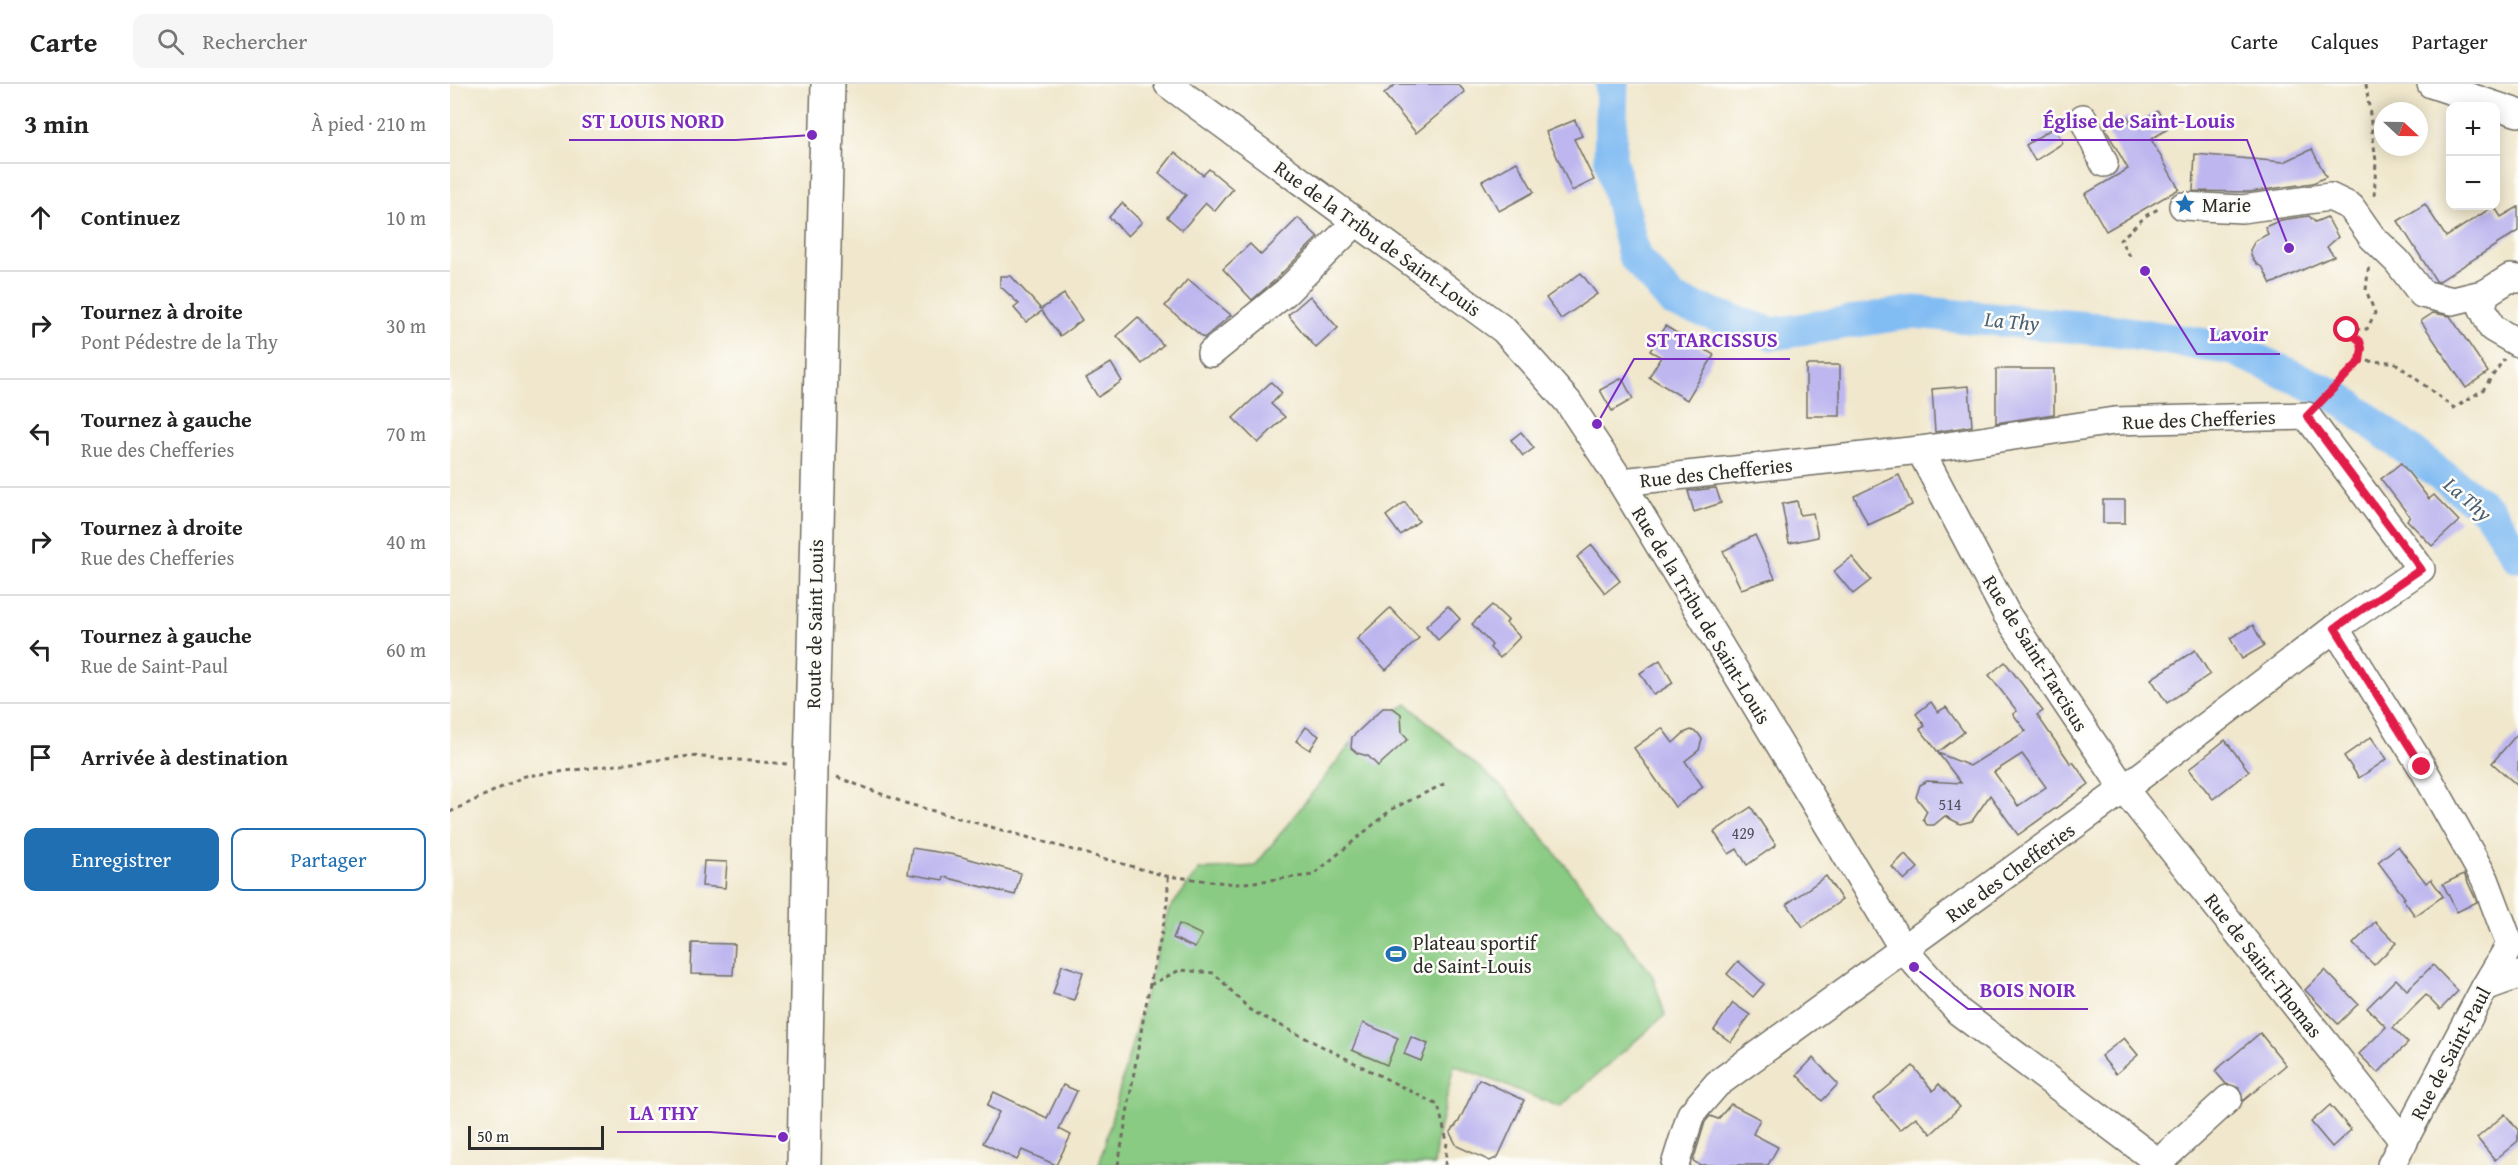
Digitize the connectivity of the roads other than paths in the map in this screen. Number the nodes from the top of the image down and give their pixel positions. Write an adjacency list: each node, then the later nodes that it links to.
1 (828, 84): 23 (main road, Route de Saint Louis)
2 (1168, 84): 8 (street, Rue de la Tribu de Saint-Louis)
3 (2431, 84): 4 (street)
4 (2518, 113)
5 (2083, 118): 6 (street)
6 (2104, 163)
7 (2183, 206): 10 (street)
8 (1355, 223): 12 (street); 14 (street, Rue de la Tribu de Saint-Louis)
9 (2518, 279): 10 (street)
10 (2486, 293): 11 (street)
11 (2517, 343)
12 (1211, 353)
13 (1920, 450): 14 (street, Rue des Chefferies); 15 (street, Rue des Chefferies); 16 (street, Rue de Saint-Tarcisus)
14 (1621, 482): 17 (street, Rue de la Tribu de Saint-Louis)
15 (2335, 628): 16 (street, Rue des Chefferies); 19 (street, Rue de Saint-Paul)
16 (2124, 789): 17 (street, Rue des Chefferies); 21 (street, Rue de Saint-Thomas)
17 (1904, 949): 22 (street, Rue de la Tribu de Saint-Louis); 24 (street, Rue des Chefferies)
18 (2518, 975): 19 (street)
19 (2485, 987): 21 (street, Rue de Saint-Paul)
20 (2228, 1099): 22 (street)
21 (2397, 1154)
22 (2161, 1163)
23 (804, 1165)
24 (1676, 1165)

